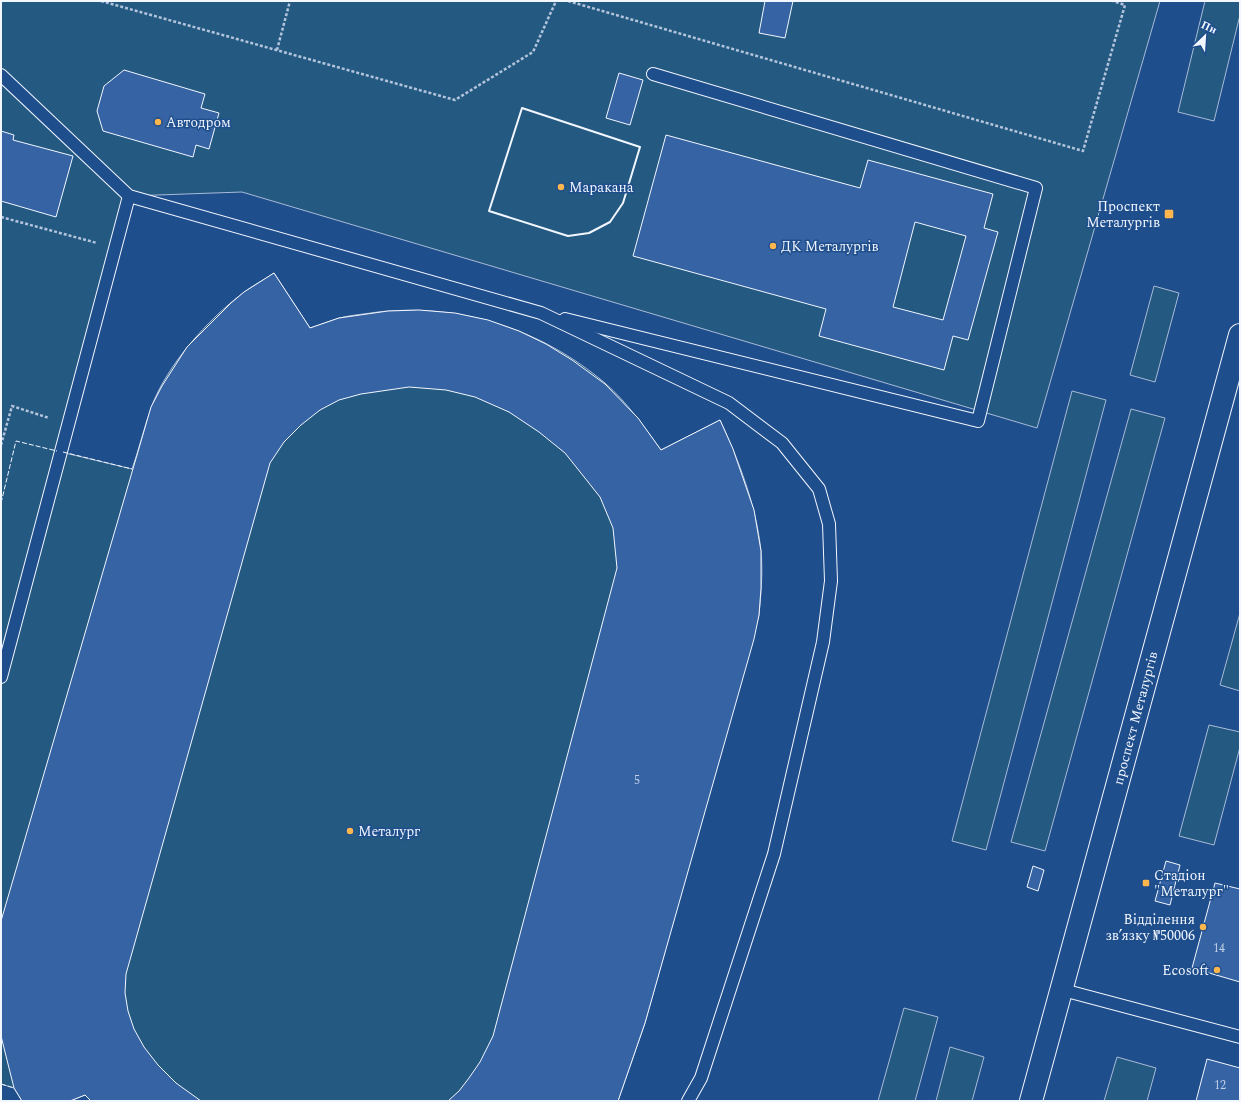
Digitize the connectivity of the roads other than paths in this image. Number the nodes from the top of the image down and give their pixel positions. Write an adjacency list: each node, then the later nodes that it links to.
1 (653, 74): 4 (lane)
2 (1, 75): 3 (lane)
3 (129, 196): 4 (lane); 6 (lane)
4 (541, 313): 10 (lane)
5 (1240, 335): 8 (main road, проспект Металургів)
6 (2, 662): 7 (lane)
7 (1, 677)
8 (1063, 990): 9 (lane); 11 (main road, проспект Металургів)
9 (1240, 1038)
10 (688, 1101)
11 (1031, 1101)

